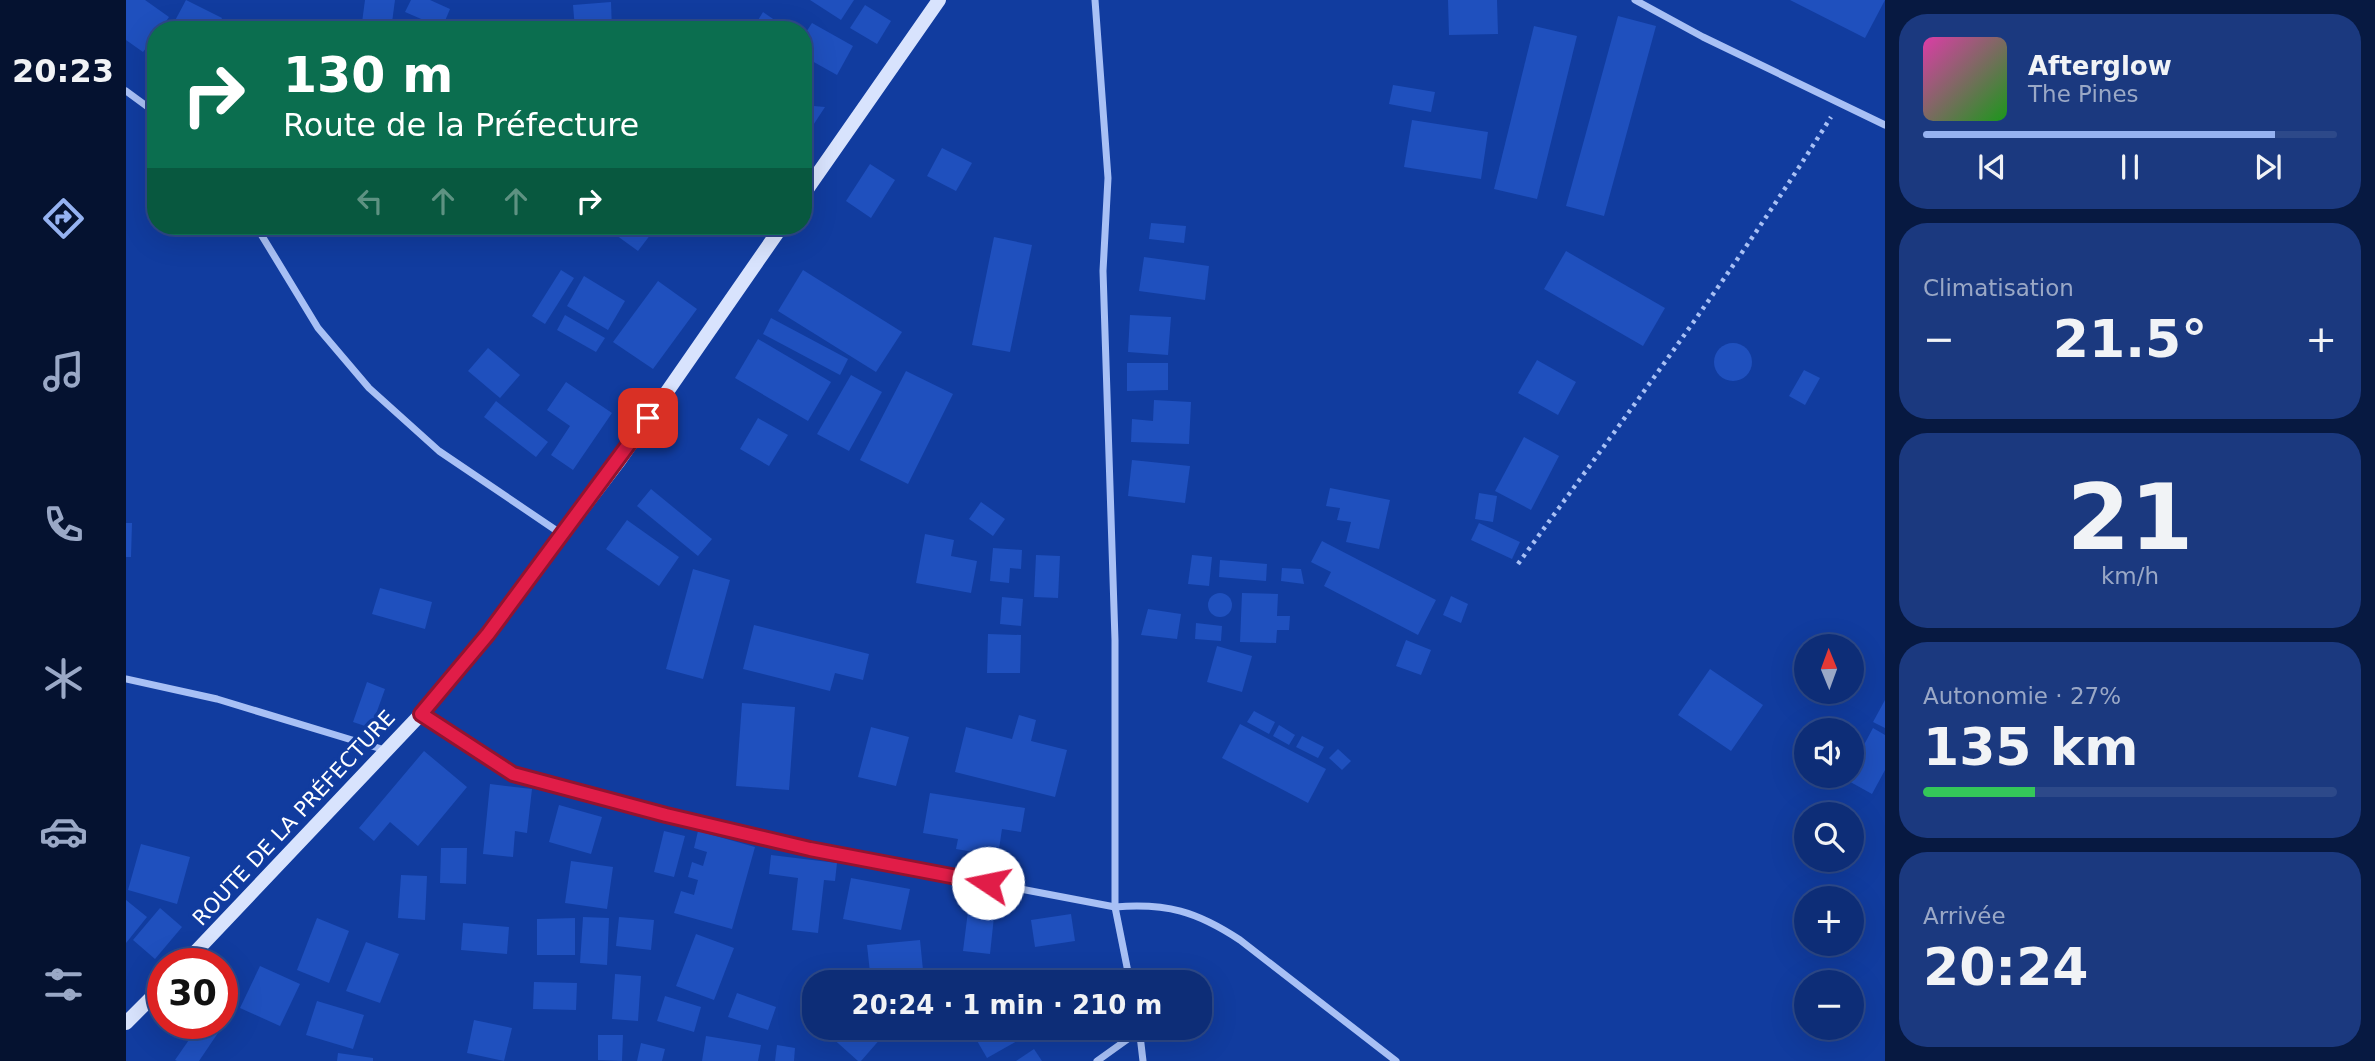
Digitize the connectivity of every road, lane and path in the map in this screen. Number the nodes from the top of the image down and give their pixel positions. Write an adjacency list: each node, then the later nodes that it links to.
1 (939, 0): 8 (street)
2 (1095, 0): 16 (street)
3 (1635, 0): 5 (street)
4 (126, 91): 6 (street)
5 (1840, 102): 7 (street); 12 (path)
6 (147, 106)
7 (1885, 125)
8 (812, 182)
9 (261, 235): 11 (street)
10 (776, 235): 11 (street, ROUTE DE LA PRÉFECTURE)
11 (563, 535): 14 (street, ROUTE DE LA PRÉFECTURE)
12 (1518, 564)
13 (126, 679): 15 (street)
14 (421, 714): 15 (street, ROUTE DE LA PRÉFECTURE); 16 (street)
15 (385, 750): 17 (street, ROUTE DE LA PRÉFECTURE)
16 (1115, 908): 18 (street); 25 (street)
17 (199, 948)
18 (1128, 970)
19 (147, 1002): 20 (street)
20 (126, 1024)
21 (1125, 1040): 23 (street)
22 (1140, 1040): 24 (street)
23 (1097, 1061)
24 (1143, 1061)
25 (1395, 1061)

